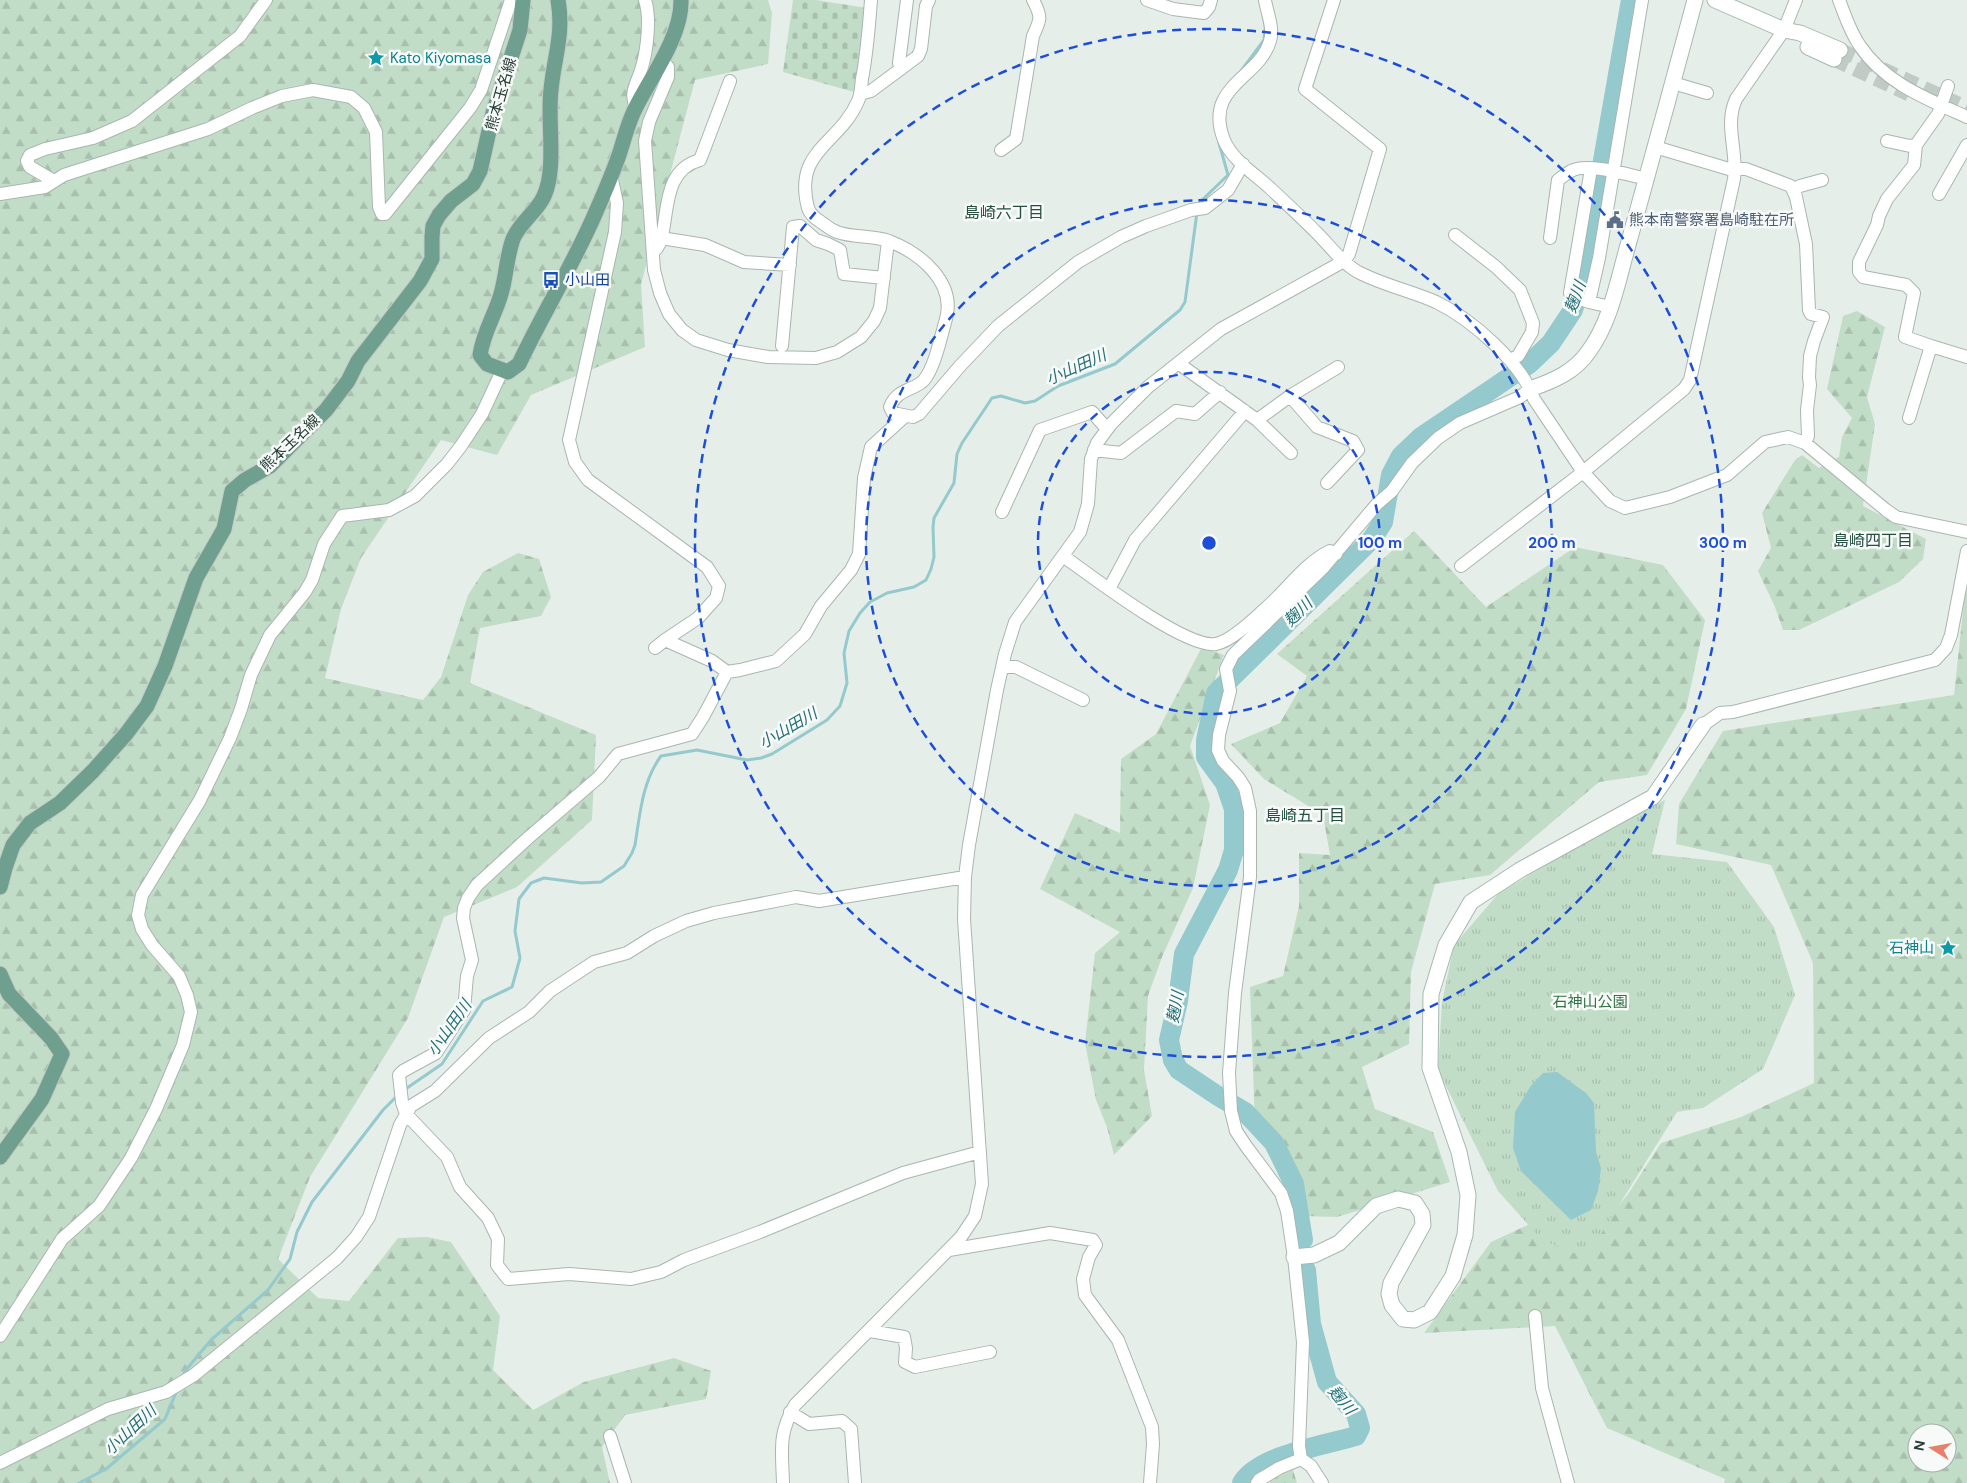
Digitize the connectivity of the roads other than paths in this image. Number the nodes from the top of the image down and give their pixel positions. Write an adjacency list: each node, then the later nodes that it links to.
1 (266, 0): 45 (street)
2 (511, 0): 45 (street)
3 (523, 0): 91 (main road, 熊本玉名線)
4 (558, 0): 65 (main road)
5 (645, 0): 31 (street)
6 (681, 0): 23 (main road)
7 (871, 0): 29 (street)
8 (897, 0): 9 (street)
9 (906, 0): 24 (street)
10 (929, 0): 24 (street)
11 (1033, 0): 37 (street)
12 (1211, 0): 20 (street)
13 (1264, 0): 38 (street)
14 (1334, 0): 54 (street)
15 (1642, 0): 41 (street)
16 (1695, 0): 26 (street)
17 (1716, 0): 21 (street)
18 (1796, 0): 21 (street)
19 (1839, 0): 30 (street)
20 (1156, 2)
21 (1784, 30): 22 (street); 40 (street)
22 (1837, 54)
23 (663, 61): 31 (main road); 53 (street)
24 (901, 69): 29 (street)
25 (730, 81): 50 (street)
26 (1672, 83): 28 (street); 36 (street)
27 (1948, 86): 30 (street)
28 (1707, 93)
29 (860, 94): 52 (street)
30 (1941, 105): 32 (street); 34 (street)
31 (636, 107): 42 (main road)
32 (1967, 117)
33 (1886, 141): 34 (street)
34 (1916, 145): 60 (street)
35 (1967, 145): 48 (street)
36 (1655, 147): 40 (street); 43 (street)
37 (1001, 150)
38 (1243, 164): 54 (street); 70 (street)
39 (1593, 169): 41 (street); 51 (street); 57 (street)
40 (1736, 169): 46 (street); 77 (street)
41 (1611, 172): 43 (street); 57 (street)
42 (611, 175): 65 (main road); 87 (street)
43 (1647, 179): 58 (street)
44 (1822, 180): 46 (street)
45 (54, 181): 47 (street)
46 (1794, 190): 74 (street)
47 (0, 194)
48 (1939, 194)
49 (1455, 235): 62 (street)
50 (661, 238): 53 (street); 55 (street)
51 (1550, 238)
52 (888, 241): 56 (street); 70 (street)
53 (654, 252): 56 (street)
54 (1344, 261): 62 (street); 63 (street)
55 (790, 265): 56 (street); 59 (street)
56 (884, 278)
57 (1586, 301): 58 (street)
58 (1610, 307): 66 (street)
59 (782, 346)
60 (1931, 346): 61 (street); 71 (street)
61 (1967, 357)
62 (1512, 362): 66 (street)
63 (1178, 363): 67 (street); 73 (street)
64 (1338, 367): 68 (street)
65 (508, 372): 100 (street)
66 (1526, 383): 77 (street); 82 (street)
67 (1220, 392): 69 (street); 75 (street)
68 (1290, 396): 72 (street); 78 (street)
69 (1245, 411): 72 (street); 85 (street)
70 (904, 417): 87 (street)
71 (1909, 418)
72 (1257, 420): 76 (street)
73 (1107, 429): 75 (street); 79 (street)
74 (1805, 443): 77 (street); 80 (street)
75 (1094, 450): 83 (street)
76 (1291, 453)
77 (1583, 472): 84 (street)
78 (1327, 483)
79 (1002, 512)
80 (1967, 532)
81 (1967, 551): 89 (street)
82 (1336, 554): 85 (street); 97 (street)
83 (1063, 556): 85 (street); 86 (street)
84 (1461, 566)
85 (1109, 589)
86 (1002, 666): 88 (street); 90 (street)
87 (727, 672): 93 (street)
88 (1083, 700)
89 (1703, 725): 97 (street)
90 (965, 877): 93 (street); 94 (street)
91 (0, 887)
92 (0, 974): 95 (main road)
93 (404, 1108): 94 (street); 105 (street)
94 (980, 1152): 96 (street)
95 (0, 1157)
96 (949, 1250): 99 (street); 109 (street)
97 (1294, 1256): 104 (street)
98 (1536, 1316): 112 (street)
99 (870, 1330): 101 (street); 102 (street)
100 (0, 1336)
101 (990, 1352)
102 (790, 1412): 107 (street); 108 (street)
103 (610, 1436): 106 (street)
104 (1300, 1454): 110 (street); 111 (street)
105 (0, 1463)
106 (625, 1483)
107 (783, 1483)
108 (855, 1483)
109 (1150, 1483)
110 (1257, 1483)
111 (1322, 1483)
112 (1568, 1483)

